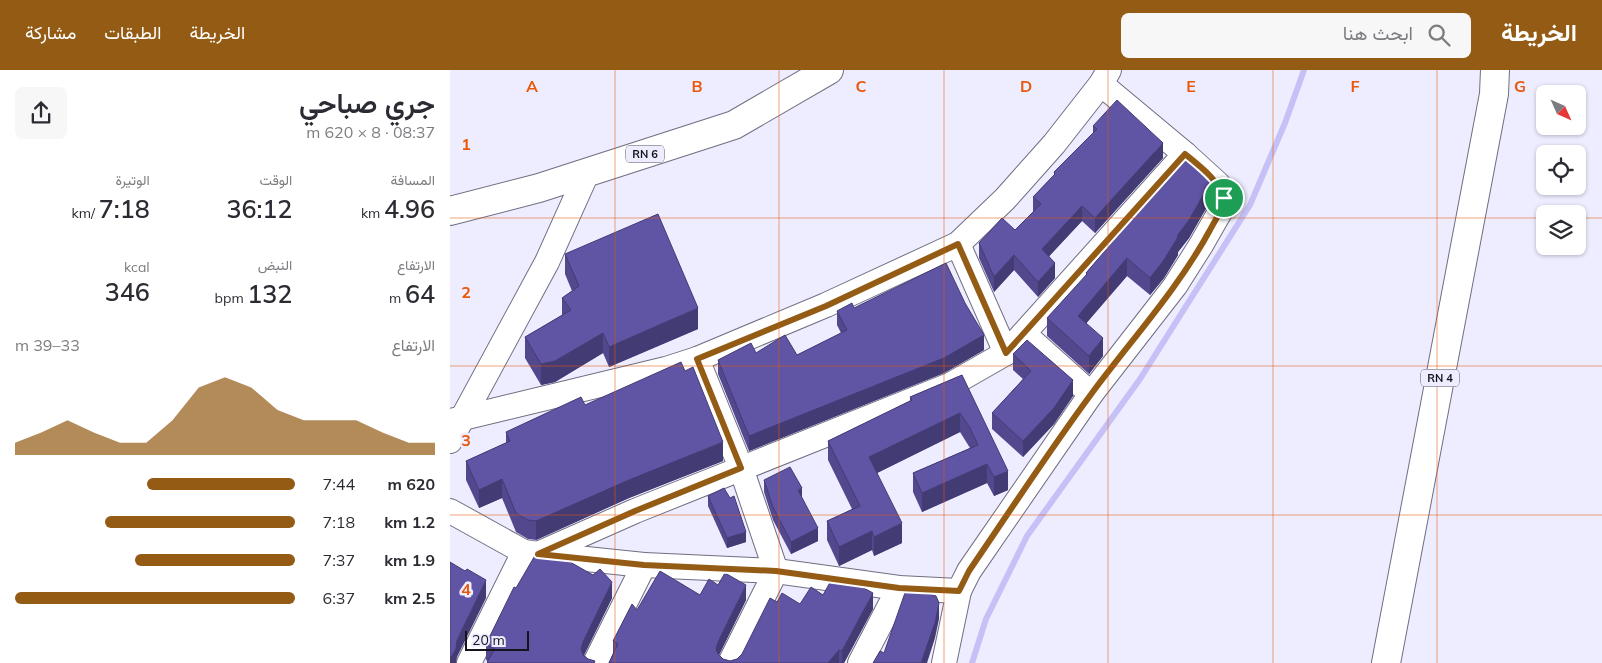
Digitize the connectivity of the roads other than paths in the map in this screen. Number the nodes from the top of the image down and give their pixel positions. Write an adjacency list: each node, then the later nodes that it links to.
1 (829, 70): 5 (main road, RN 6)
2 (1105, 77): 4 (street); 7 (street)
3 (1498, 78): 26 (main road, RN 4)
4 (1185, 154): 8 (street); 11 (street)
5 (587, 173): 6 (main road, RN 6); 12 (street)
6 (450, 211)
7 (958, 244): 9 (street); 10 (street)
8 (1024, 334): 9 (street); 11 (street)
9 (1006, 353): 14 (street)
10 (697, 359): 12 (street); 14 (street)
11 (1092, 394): 20 (street)
12 (455, 421): 13 (street)
13 (450, 441)
14 (741, 468): 16 (street); 18 (street)
15 (450, 511): 16 (street)
16 (531, 553): 17 (street); 21 (street)
17 (644, 565): 18 (street); 22 (street)
18 (776, 571): 19 (street); 23 (street)
19 (899, 588): 20 (street); 24 (street)
20 (959, 591): 25 (street)
21 (469, 663)
22 (595, 663)
23 (730, 663)
24 (860, 663)
25 (944, 663)
26 (1386, 663)

